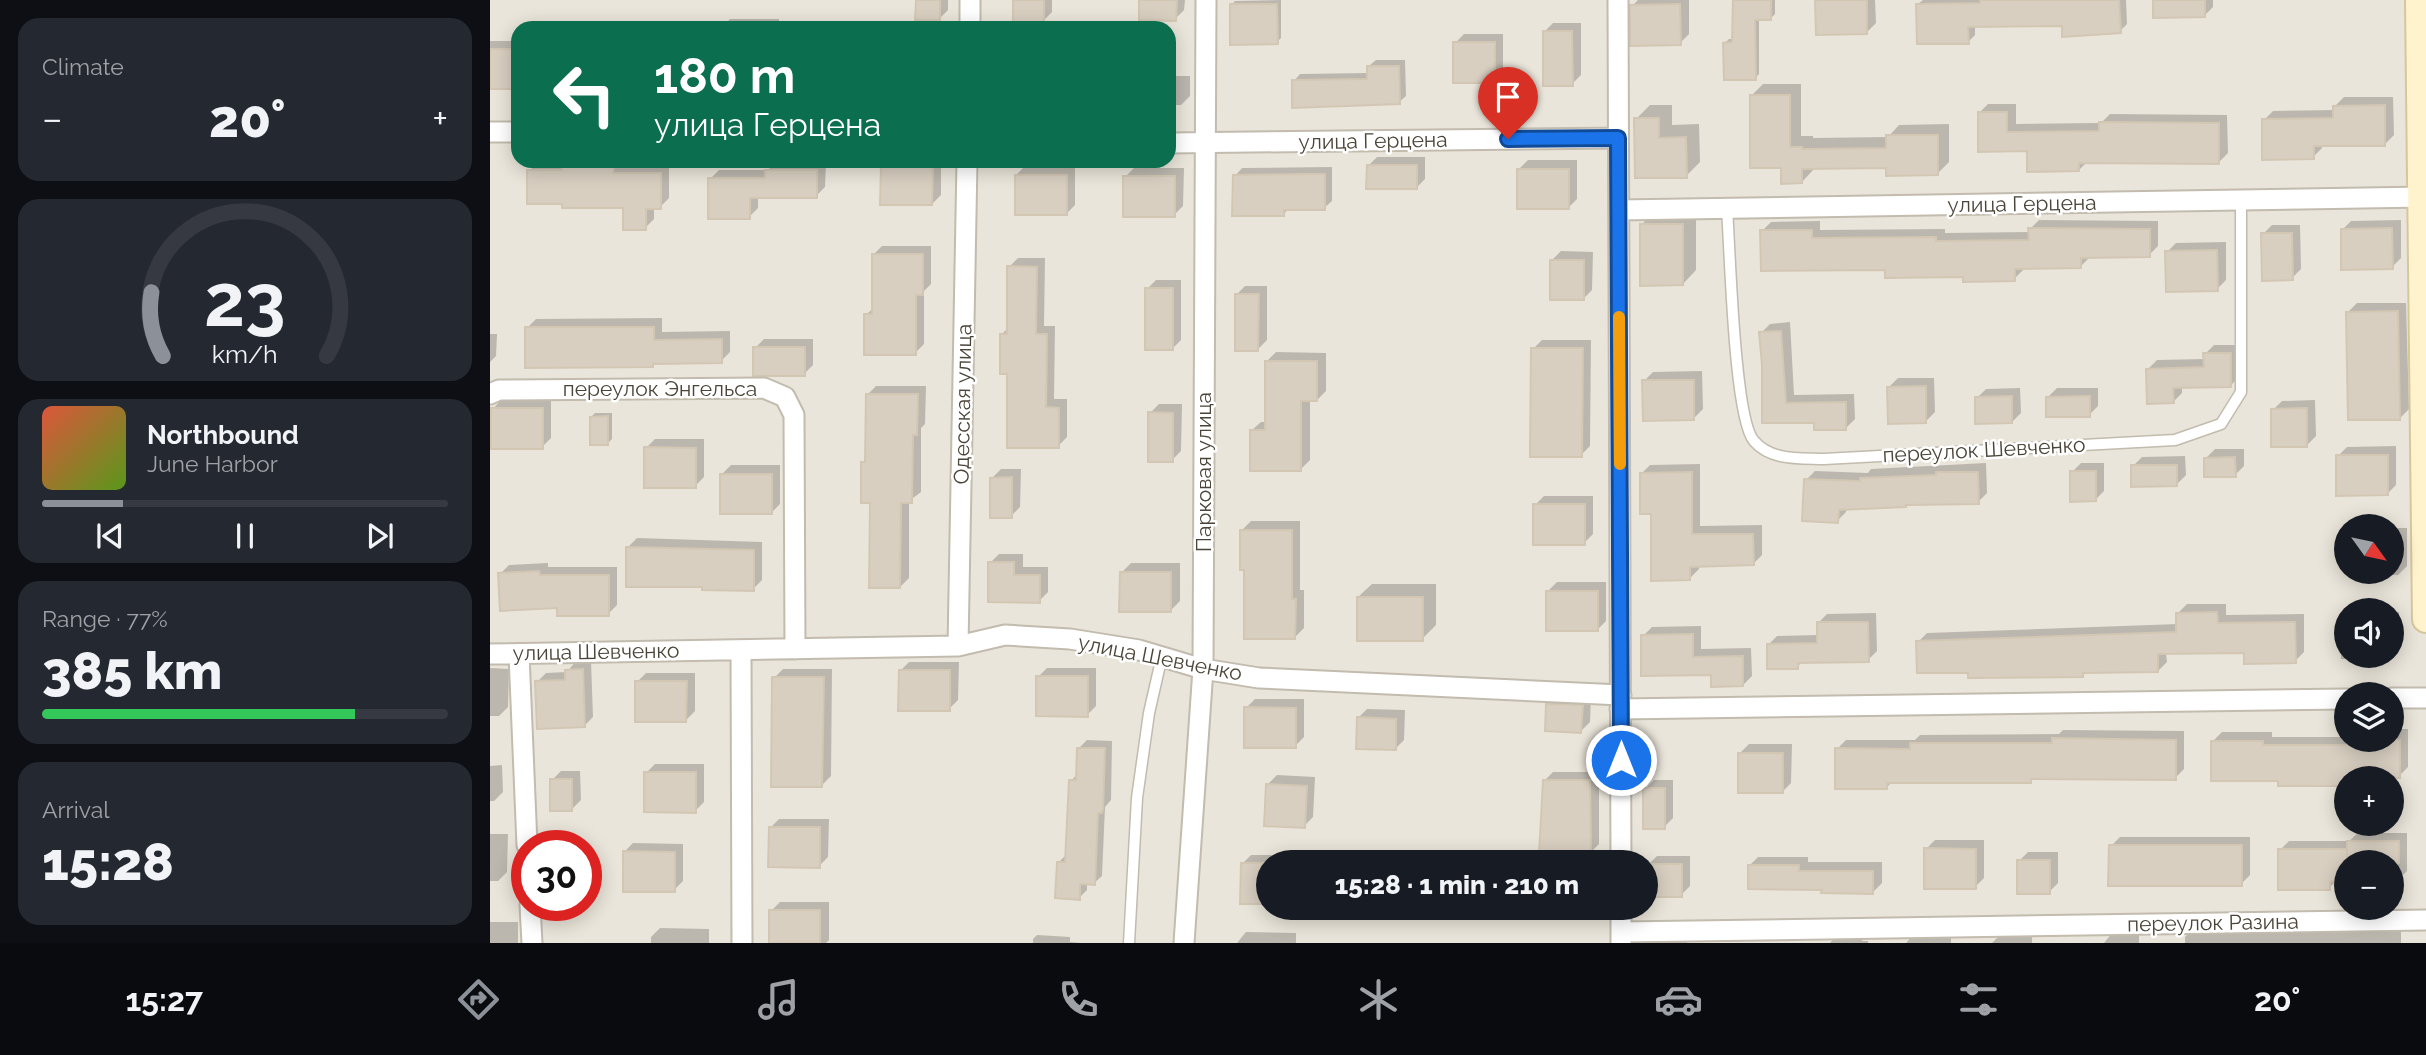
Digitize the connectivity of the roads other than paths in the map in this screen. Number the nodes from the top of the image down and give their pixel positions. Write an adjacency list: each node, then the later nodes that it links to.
1 (970, 0): 5 (street)
2 (1206, 0): 10 (street, Парковая улица)
3 (1618, 0): 8 (street)
4 (2419, 0): 12 (street)
5 (970, 21)
6 (490, 132): 7 (street)
7 (511, 132)
8 (1618, 138): 10 (street, улица Герцена); 15 (street)
9 (1176, 143): 10 (street, улица Герцена)
10 (1205, 143): 24 (street, Парковая улица)
11 (968, 168): 18 (street, Одесская улица)
12 (2423, 197): 13 (street, улица Герцена); 17 (street)
13 (2241, 200): 14 (street, улица Герцена); 14 (lane, переулок Шевченко)
14 (1727, 209): 15 (street, улица Герцена)
15 (1619, 210): 28 (street)
16 (490, 394): 19 (street, переулок Энгельса)
17 (2426, 619)
18 (958, 646): 19 (street, улица Шевченко); 23 (street, улица Шевченко)
19 (795, 649): 20 (street, улица Шевченко)
20 (741, 650): 22 (street, улица Шевченко); 35 (street)
21 (490, 654): 22 (street, улица Шевченко)
22 (519, 654): 29 (street)
23 (1162, 656): 24 (street, улица Шевченко); 36 (lane)
24 (1203, 670): 28 (street, улица Шевченко); 37 (street, Парковая улица)
25 (2404, 698): 26 (street)
26 (2426, 698)
27 (2334, 699): 28 (street, улица Шевченко)
28 (1621, 702): 30 (street)
29 (526, 830)
30 (1621, 850)
31 (2426, 920): 33 (street, переулок Разина)
32 (531, 921): 34 (street)
33 (1621, 937)
34 (532, 943)
35 (742, 943)
36 (1129, 943)
37 (1184, 943)

